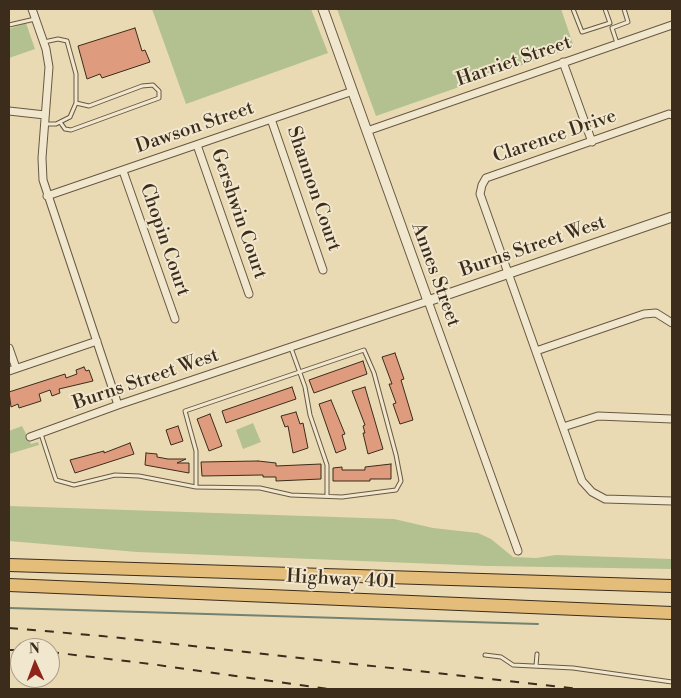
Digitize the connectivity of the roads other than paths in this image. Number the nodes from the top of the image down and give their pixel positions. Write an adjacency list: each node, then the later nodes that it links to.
1 (32, 9): 6 (street)
2 (324, 9): 14 (street, Annes Street)
3 (573, 9): 7 (lane)
4 (605, 9): 7 (lane)
5 (624, 9): 10 (lane)
6 (35, 19): 8 (lane); 11 (street)
7 (610, 23): 10 (lane)
8 (9, 25)
9 (672, 25): 12 (street, Harriet Street)
10 (612, 28): 12 (lane)
11 (44, 42): 15 (lane); 17 (street)
12 (617, 44): 13 (street, Harriet Street)
13 (564, 62): 22 (street, Harriet Street); 23 (street)
14 (353, 91): 19 (street, Dawson Street); 22 (street, Annes Street)
15 (76, 103): 20 (lane); 20 (lane)
16 (9, 111): 17 (street)
17 (45, 114): 21 (street)
18 (672, 115): 23 (street, Clarence Drive)
19 (271, 119): 24 (street, Dawson Street); 28 (street, Shannon Court)
20 (60, 122): 21 (lane)
21 (44, 124): 26 (street)
22 (367, 131): 31 (street, Annes Street)
23 (592, 142): 29 (street, Clarence Drive)
24 (197, 145): 25 (street, Dawson Street); 30 (street, Gershwin Court)
25 (123, 170): 26 (street, Dawson Street); 32 (street, Chopin Court)
26 (47, 196): 34 (street)
27 (672, 217): 29 (street, Burns Street West)
28 (323, 270)
29 (508, 273): 31 (street, Burns Street West); 37 (street)
30 (249, 294)
31 (428, 301): 36 (street, Burns Street West); 48 (street, Annes Street)
32 (175, 320)
33 (672, 323): 37 (street)
34 (97, 341): 38 (street); 40 (street)
35 (9, 348): 38 (street)
36 (292, 348): 39 (lane); 40 (street, Burns Street West)
37 (536, 351): 42 (street)
38 (12, 369)
39 (300, 371): 45 (lane); 46 (lane); 46 (lane)
40 (118, 405): 43 (street, Burns Street West)
41 (672, 419): 42 (street)
42 (562, 427): 47 (street)
43 (41, 434): 44 (street, Burns Street West); 45 (lane)
44 (30, 438)
45 (196, 487): 46 (lane)
46 (327, 496)
47 (672, 501)
48 (518, 551)
49 (9, 565): 51 (highway, Highway 401)
50 (9, 585): 52 (highway, Highway 401)
51 (672, 586)
52 (672, 613)
53 (537, 654): 55 (lane)
54 (485, 655): 55 (lane)
55 (536, 666): 56 (lane)
56 (672, 682)

